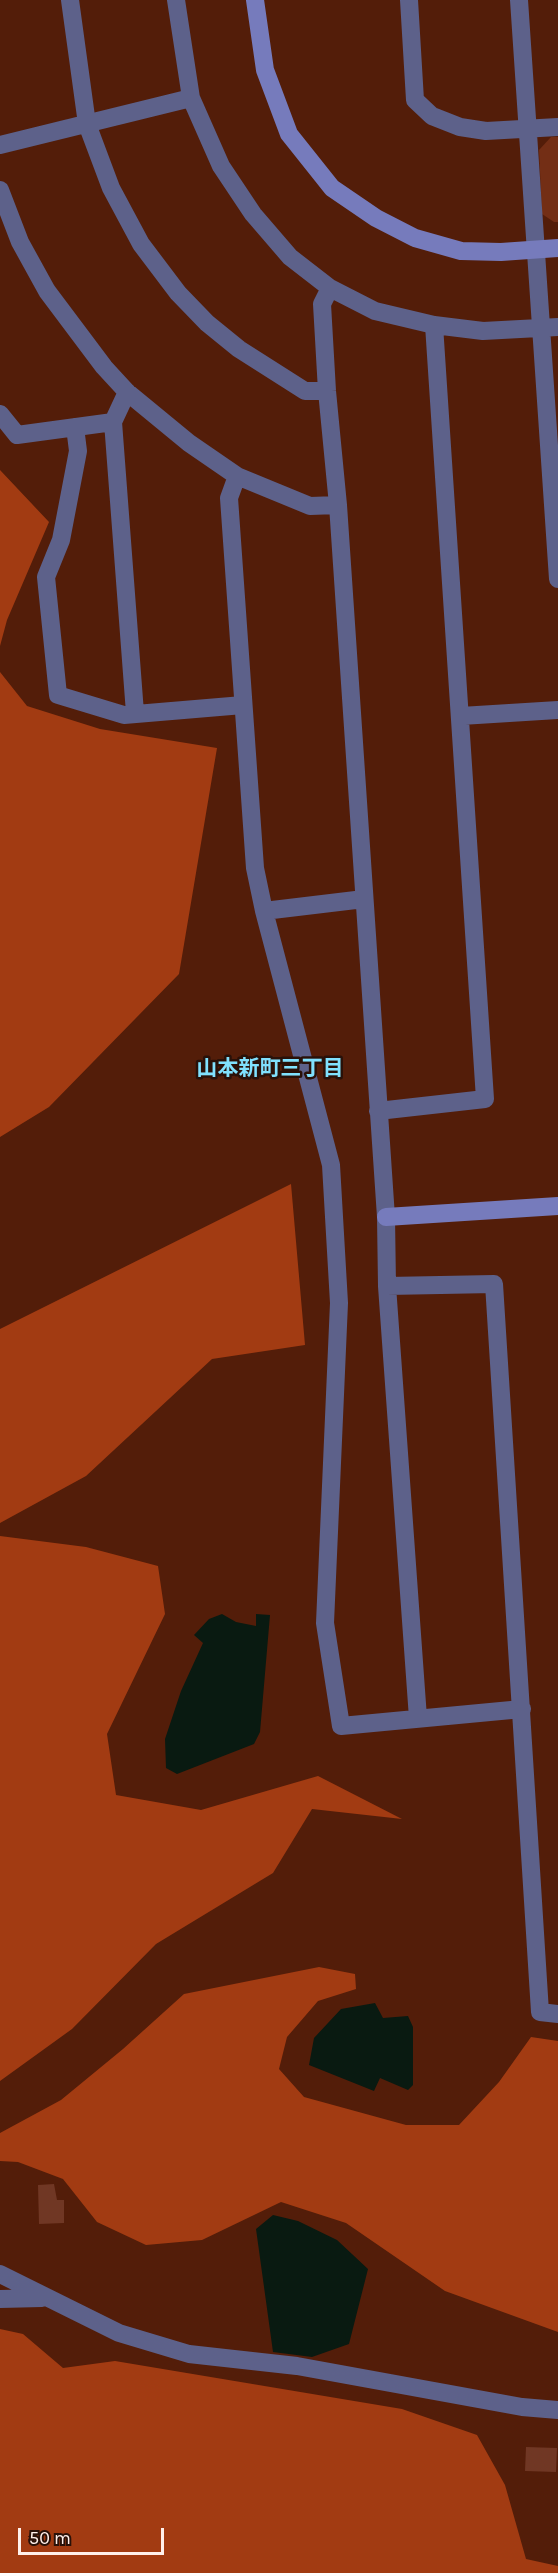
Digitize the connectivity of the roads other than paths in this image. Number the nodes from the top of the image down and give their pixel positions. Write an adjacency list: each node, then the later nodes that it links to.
1 (70, 0): 7 (street)
2 (176, 0): 6 (street)
3 (255, 0): 13 (street)
4 (409, 0): 9 (street)
5 (519, 0): 9 (street)
6 (191, 98): 7 (street); 14 (street)
7 (87, 123): 10 (street); 18 (street)
8 (558, 127): 9 (street)
9 (527, 129): 13 (street)
10 (0, 145)
11 (0, 190): 17 (street)
12 (558, 248): 13 (street)
13 (536, 249): 16 (street)
14 (330, 288): 15 (street); 18 (street)
15 (434, 325): 16 (street); 28 (street)
16 (549, 327): 24 (street)
17 (127, 392): 20 (street); 22 (street)
18 (327, 392): 23 (street)
19 (0, 414): 21 (street)
20 (113, 422): 21 (street); 27 (street)
21 (75, 428): 27 (street)
22 (237, 476): 23 (street); 25 (street)
23 (338, 505): 29 (street)
24 (558, 579)
25 (243, 705): 27 (street); 30 (street)
26 (558, 710): 28 (street)
27 (135, 713)
28 (461, 716): 31 (street)
29 (364, 899): 30 (street); 31 (street)
30 (264, 911): 36 (street)
31 (378, 1111): 33 (street)
32 (558, 1206): 33 (street)
33 (386, 1217): 34 (street)
34 (387, 1286): 35 (street); 36 (street)
35 (522, 1709): 36 (street); 37 (street)
36 (418, 1718)
37 (558, 2014)
38 (0, 2274): 39 (street)
39 (46, 2298): 40 (street); 41 (street)
40 (0, 2299)
41 (558, 2410)

